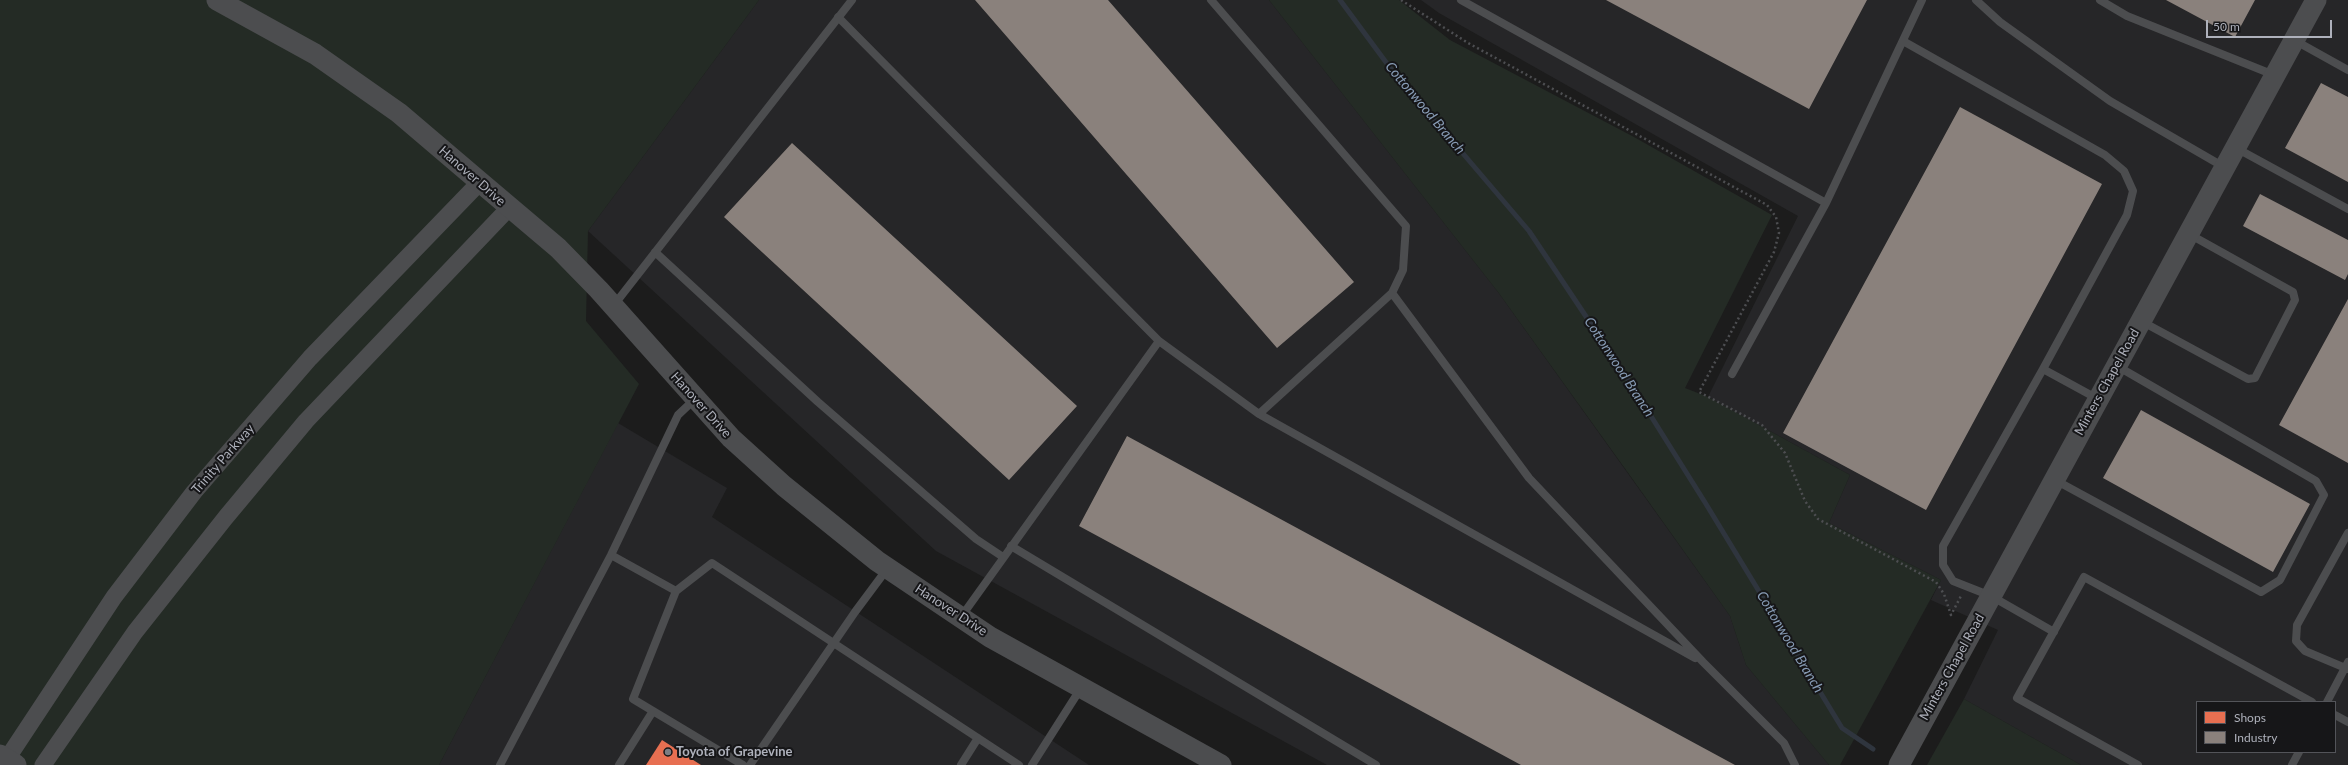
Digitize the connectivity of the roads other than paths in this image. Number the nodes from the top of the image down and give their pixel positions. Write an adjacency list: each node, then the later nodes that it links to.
1 (217, 0): 16 (street, Hanover Drive)
2 (852, 0): 9 (lane)
3 (1211, 0): 22 (lane)
4 (1461, 0): 17 (lane)
5 (1922, 0): 11 (lane)
6 (1976, 0): 15 (lane)
7 (2100, 0): 13 (lane)
8 (2316, 0): 10 (street, Minters Chapel Road)
9 (838, 17): 21 (lane); 25 (lane)
10 (2294, 40): 12 (lane); 13 (street, Minters Chapel Road)
11 (1903, 41): 17 (lane); 27 (lane)
12 (2348, 70)
13 (2275, 75): 14 (street, Minters Chapel Road)
14 (2235, 147): 15 (street, Minters Chapel Road); 19 (lane)
15 (2224, 167): 20 (street, Minters Chapel Road)
16 (480, 182): 18 (street, Hanover Drive); 53 (street, Trinity Parkway)
17 (1826, 203): 28 (lane)
18 (509, 208): 23 (street, Hanover Drive); 54 (street)
19 (2348, 209)
20 (2189, 233): 24 (street, Minters Chapel Road); 24 (lane)
21 (655, 252): 23 (lane); 36 (lane)
22 (1392, 293): 31 (lane); 43 (lane)
23 (613, 306): 29 (street, Hanover Drive)
24 (2141, 321): 26 (street, Minters Chapel Road)
25 (1159, 341): 31 (lane); 34 (lane)
26 (2116, 366): 30 (street, Minters Chapel Road); 32 (lane)
27 (2043, 369): 30 (lane); 39 (lane)
28 (1732, 374)
29 (695, 399): 35 (lane); 37 (street, Hanover Drive)
30 (2098, 399): 32 (street, Minters Chapel Road)
31 (1259, 414): 43 (lane)
32 (2054, 480): 39 (street, Minters Chapel Road)
33 (2348, 533): 44 (lane)
34 (1011, 546): 36 (lane); 63 (lane)
35 (611, 555): 38 (lane); 55 (lane)
36 (1003, 557): 40 (lane)
37 (888, 568): 40 (street, Hanover Drive); 42 (lane)
38 (676, 591): 42 (lane); 48 (lane)
39 (1991, 596): 41 (lane); 65 (street, Minters Chapel Road)
40 (961, 617): 45 (street, Hanover Drive)
41 (2054, 632): 46 (lane); 66 (lane)
42 (833, 644): 51 (lane); 58 (lane)
43 (1703, 662): 64 (lane)
44 (2347, 666): 47 (lane)
45 (1081, 688): 61 (lane); 62 (street, Hanover Drive)
46 (2310, 701)
47 (2327, 701)
48 (653, 711): 56 (lane); 57 (lane)
49 (2336, 716): 50 (lane)
50 (2348, 722)
51 (978, 738): 59 (lane); 60 (lane)
52 (2298, 753): 67 (lane)
53 (6, 761)
54 (42, 765)
55 (500, 765)
56 (619, 765)
57 (743, 765)
58 (750, 765)
59 (961, 765)
60 (1019, 765)
61 (1032, 765)
62 (1221, 765)
63 (1376, 765)
64 (1795, 765)
65 (1899, 765)
66 (2138, 765)
67 (2292, 765)

